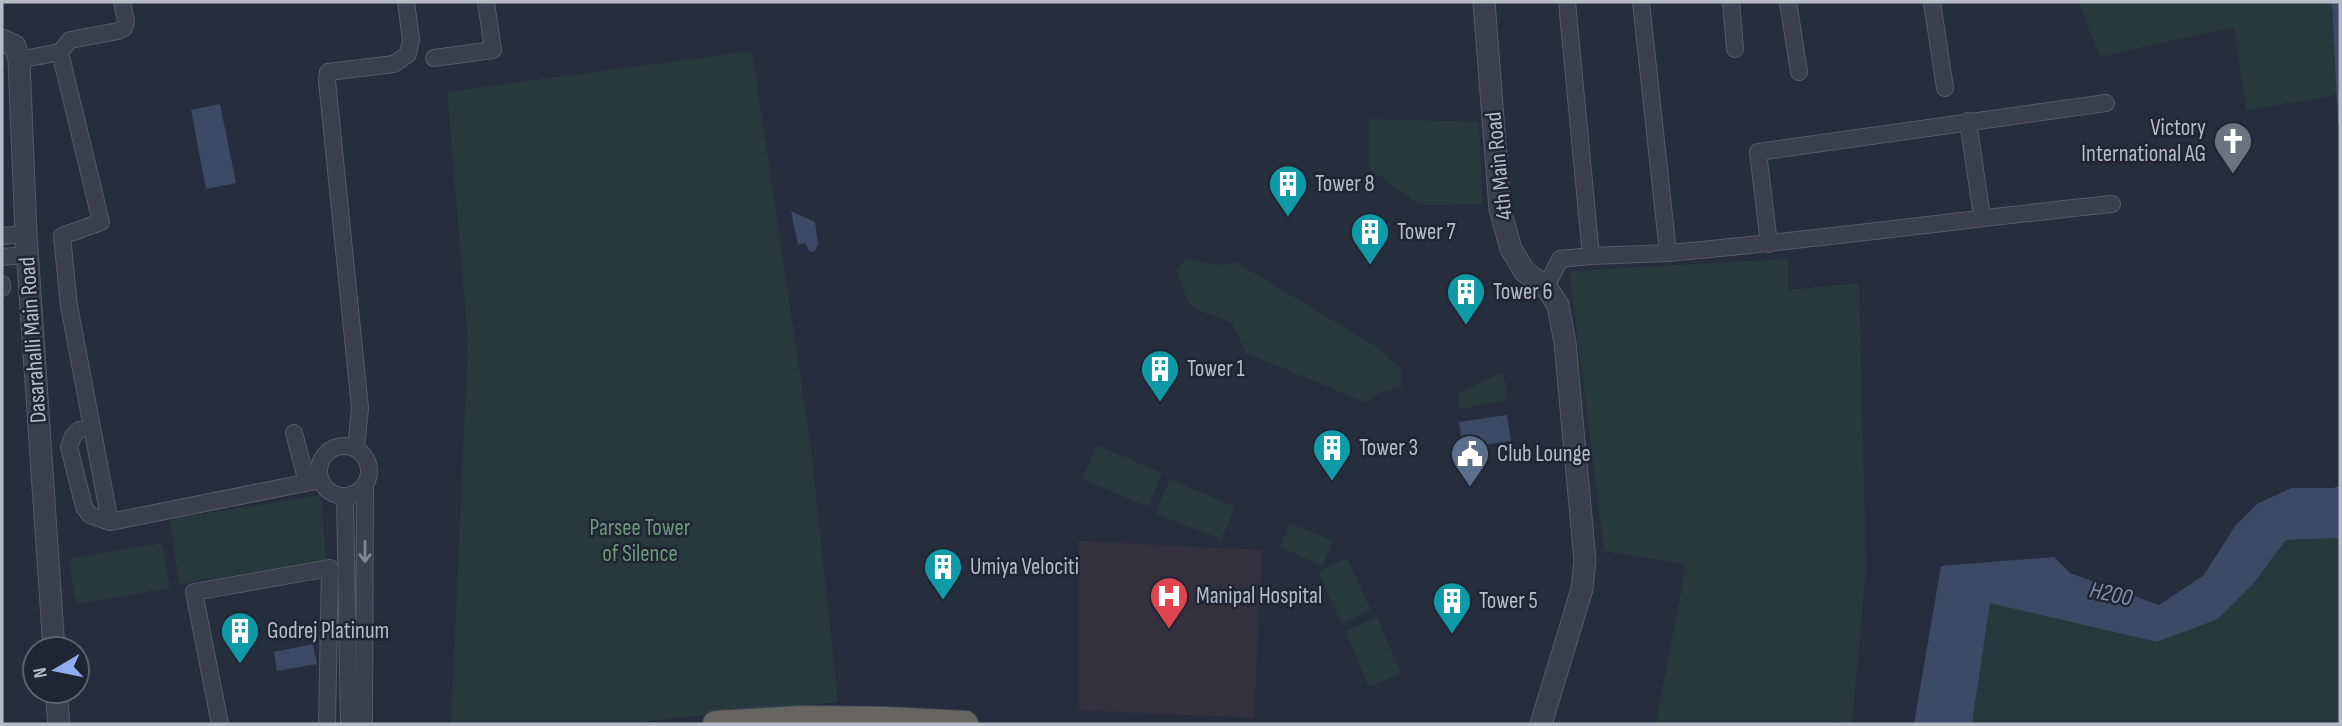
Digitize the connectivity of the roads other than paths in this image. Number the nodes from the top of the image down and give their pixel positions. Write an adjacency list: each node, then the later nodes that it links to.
1 (122, 2): 12 (street)
2 (405, 2): 30 (street)
3 (486, 2): 13 (street)
4 (1484, 2): 27 (street, 4th Main Road)
5 (1567, 2): 25 (street)
6 (1641, 2): 24 (street)
7 (1731, 2): 11 (street)
8 (1788, 2): 15 (street)
9 (1932, 2): 16 (street)
10 (2, 40): 14 (street)
11 (1735, 49)
12 (60, 52): 14 (street); 34 (street)
13 (434, 58)
14 (19, 60): 23 (street, Dasarahalli Main Road)
15 (1799, 72)
16 (1945, 88)
17 (2106, 103): 18 (street)
18 (1968, 121): 20 (street); 22 (street)
19 (2112, 204): 20 (street)
20 (1983, 217): 22 (street)
21 (2, 236): 23 (street)
22 (1769, 244): 24 (street)
23 (27, 245): 26 (street); 35 (street, Dasarahalli Main Road)
24 (1668, 253): 25 (street)
25 (1591, 256): 27 (street)
26 (2, 257)
27 (1546, 288): 44 (street, 4th Main Road)
28 (79, 430): 34 (street)
29 (294, 433): 31 (street)
30 (356, 449): 31 (street); 32 (street)
31 (313, 481): 33 (street); 34 (street)
32 (365, 484): 33 (street); 41 (street, one-way to 41)
33 (345, 496): 40 (street)
34 (110, 522)
35 (53, 635)
36 (58, 705): 37 (street)
37 (59, 724)
38 (220, 724): 39 (street)
39 (327, 724)
40 (349, 724)
41 (364, 724)
42 (716, 724): 43 (highway)
43 (965, 724)
44 (1541, 724)

